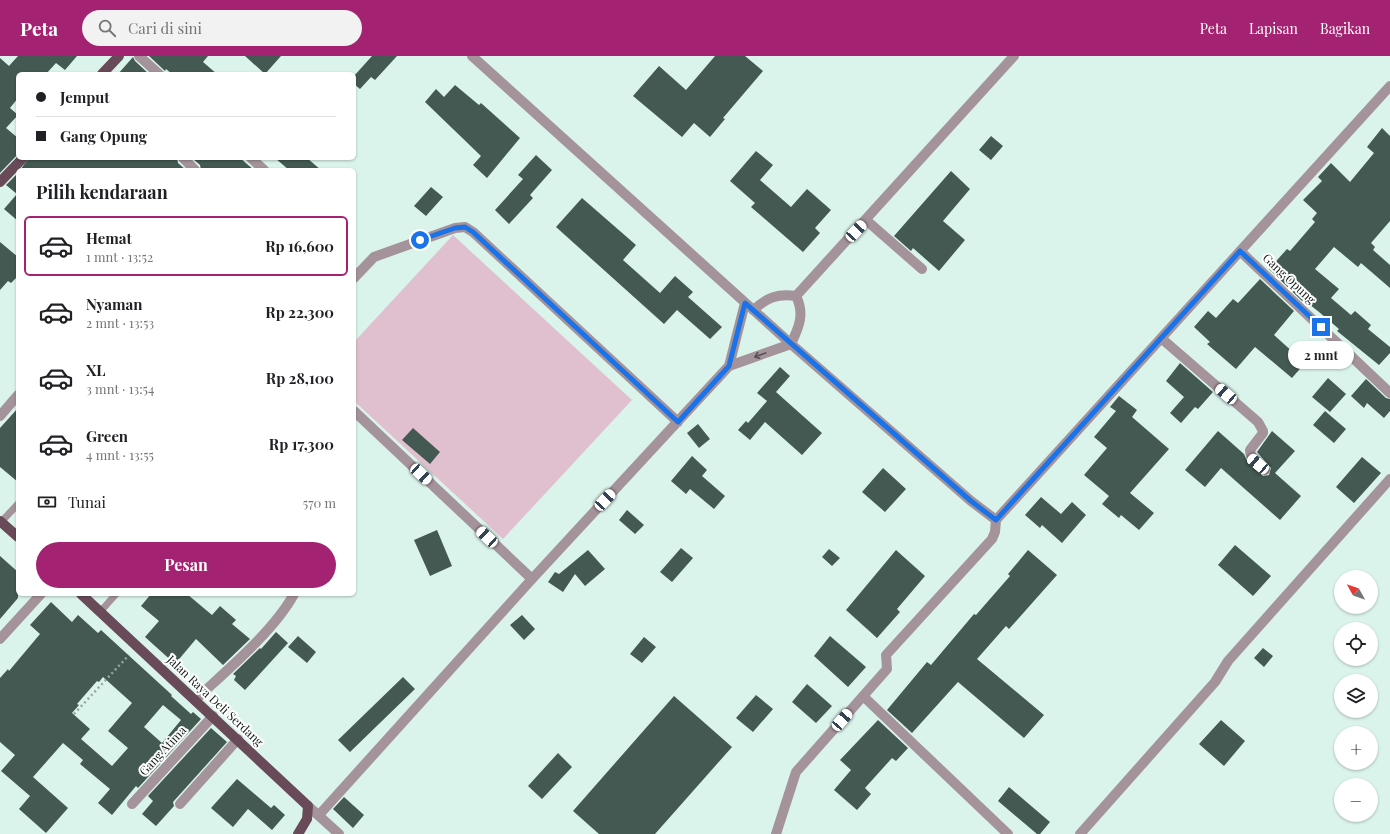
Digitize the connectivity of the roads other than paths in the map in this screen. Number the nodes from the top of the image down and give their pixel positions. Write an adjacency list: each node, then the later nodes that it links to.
1 (119, 56): 5 (main road)
2 (139, 56): 6 (street)
3 (472, 56): 19 (street)
4 (1014, 56): 14 (street)
5 (104, 72)
6 (157, 72)
7 (1390, 86): 15 (street)
8 (21, 160): 13 (main road)
9 (185, 160): 11 (street)
10 (253, 160): 12 (street)
11 (193, 168)
12 (262, 168)
13 (0, 182)
14 (866, 220): 16 (street); 18 (street)
15 (1240, 251): 20 (street); 23 (street, Gang Opung)
16 (922, 269)
17 (356, 276): 27 (street)
18 (796, 296): 19 (street); 21 (street)
19 (749, 306): 21 (street); 22 (street)
20 (1161, 338): 28 (street); 31 (street)
21 (791, 344): 22 (street, one-way to 22); 31 (street)
22 (729, 366): 27 (street)
23 (1390, 393)
24 (16, 397): 26 (street)
25 (356, 413): 34 (street)
26 (0, 416)
27 (678, 422): 34 (street)
28 (1265, 470)
29 (1390, 479): 53 (street)
30 (16, 506): 32 (lane)
31 (996, 520): 41 (street)
32 (1, 521): 33 (main road)
33 (16, 535)
34 (532, 579): 48 (street)
35 (39, 596): 40 (street)
36 (83, 596): 39 (main road, Jalan Raya Deli Serdang)
37 (114, 596): 39 (lane)
38 (293, 596): 42 (street)
39 (100, 612): 42 (main road, Jalan Raya Deli Serdang)
40 (0, 640)
41 (863, 696): 51 (street); 52 (street)
42 (195, 700): 43 (main road, Jalan Raya Deli Serdang)
43 (213, 716): 44 (main road, Jalan Raya Deli Serdang); 45 (street, Gang Atima)
44 (238, 739): 46 (street); 47 (main road, Jalan Raya Deli Serdang)
45 (132, 804)
46 (180, 804)
47 (308, 806): 48 (street); 49 (main road)
48 (318, 815): 50 (street)
49 (298, 834)
50 (340, 834)
51 (776, 834)
52 (1008, 834)
53 (1080, 834)

